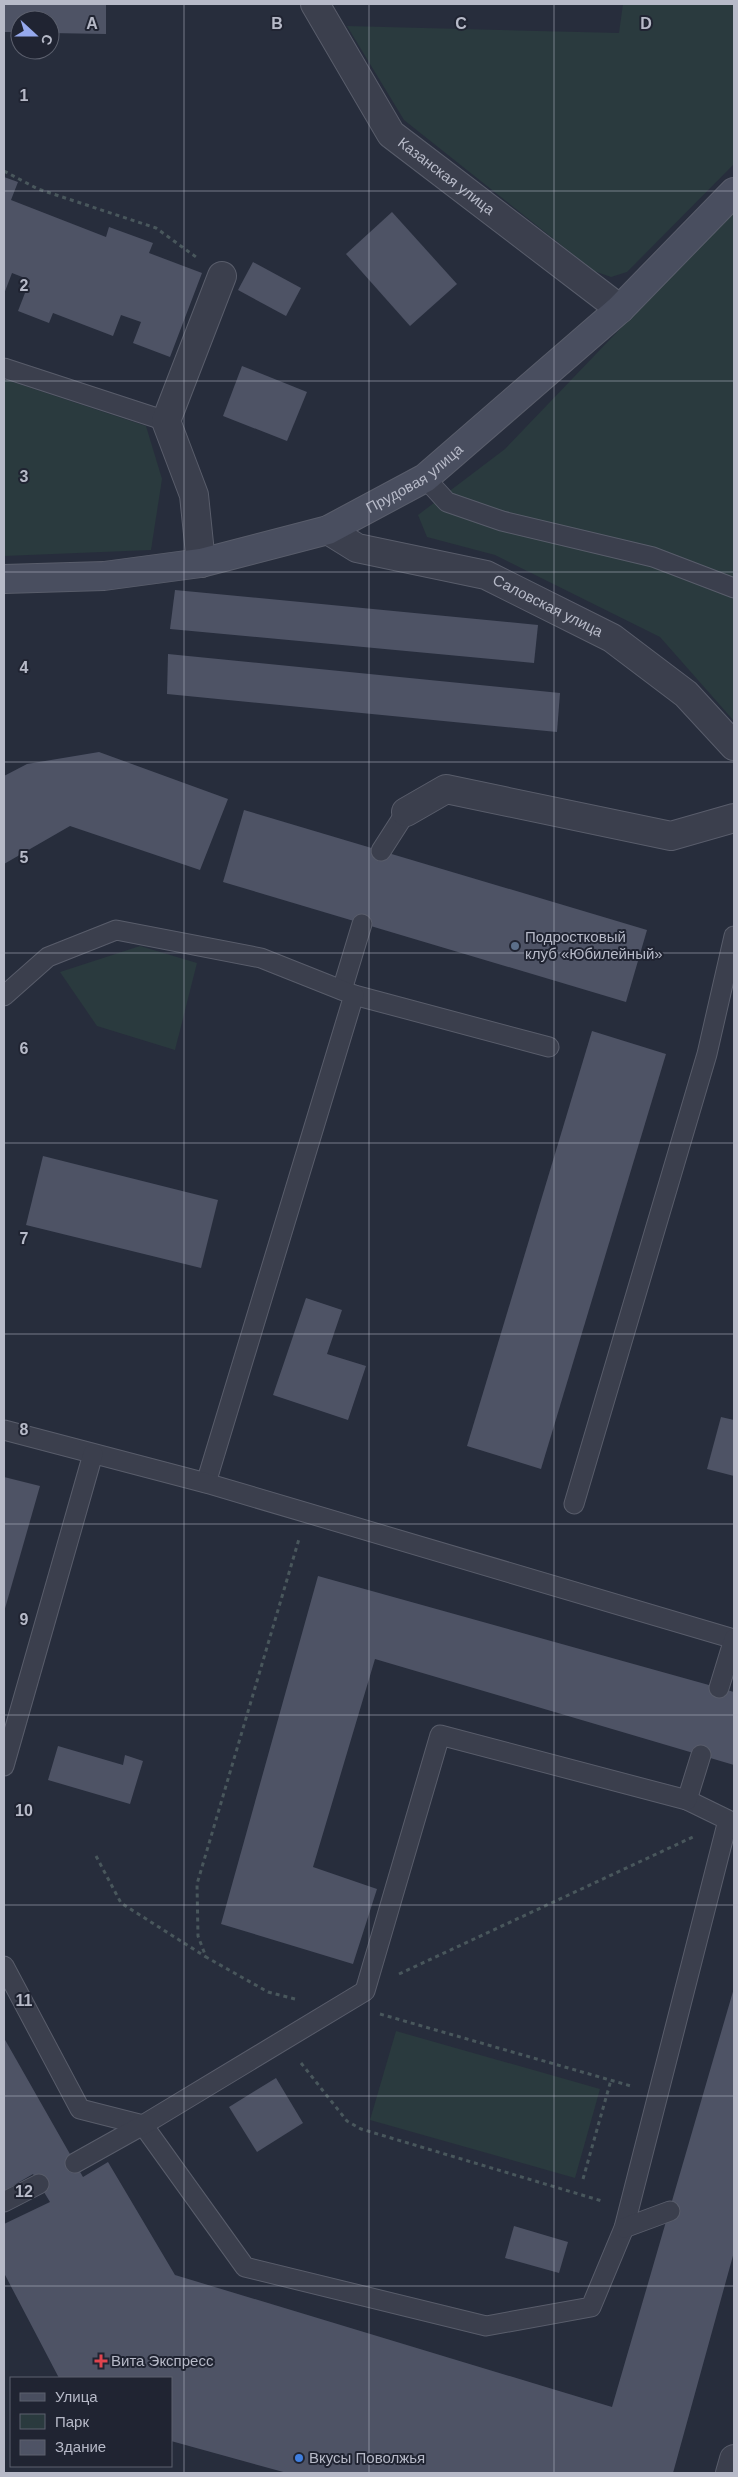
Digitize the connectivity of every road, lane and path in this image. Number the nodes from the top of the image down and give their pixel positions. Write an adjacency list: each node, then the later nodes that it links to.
1 (315, 4): 5 (street, Казанская улица)
2 (4, 171): 4 (path)
3 (734, 192): 5 (main road, Прудовая улица)
4 (222, 276): 7 (street)
5 (620, 309): 8 (main road, Прудовая улица)
6 (4, 368): 7 (lane)
7 (166, 421): 10 (street)
8 (425, 478): 9 (main road, Прудовая улица); 12 (lane)
9 (328, 530): 10 (main road, Прудовая улица); 13 (street, Саловская улица)
10 (201, 563): 11 (main road, Прудовая улица)
11 (4, 579)
12 (734, 588)
13 (734, 746)
14 (406, 812): 15 (street); 16 (lane)
15 (734, 818)
16 (381, 851)
17 (362, 924): 19 (lane)
18 (734, 936): 25 (lane)
19 (348, 993): 20 (lane); 21 (lane); 24 (lane)
20 (4, 996)
21 (549, 1047)
22 (4, 1430): 23 (lane)
23 (92, 1454): 24 (lane); 30 (lane)
24 (206, 1483): 26 (lane)
25 (574, 1504)
26 (306, 1513): 27 (lane); 34 (path)
27 (734, 1639): 28 (lane)
28 (719, 1688)
29 (701, 1755): 31 (lane)
30 (4, 1766)
31 (687, 1800): 32 (lane); 36 (lane)
32 (728, 1820): 36 (path); 40 (lane)
33 (96, 1856): 34 (path)
34 (206, 1957): 37 (path)
35 (4, 1966): 41 (lane)
36 (365, 1991): 37 (lane)
37 (336, 2009): 38 (lane); 39 (path)
38 (283, 2041): 41 (lane); 46 (path)
39 (611, 2080): 40 (path); 43 (path)
40 (658, 2093): 46 (lane)
41 (143, 2125): 42 (lane); 48 (lane)
42 (75, 2163)
43 (583, 2179)
44 (39, 2184): 45 (lane)
45 (4, 2202)
46 (629, 2209): 48 (lane)
47 (670, 2211): 48 (lane)
48 (624, 2228)

